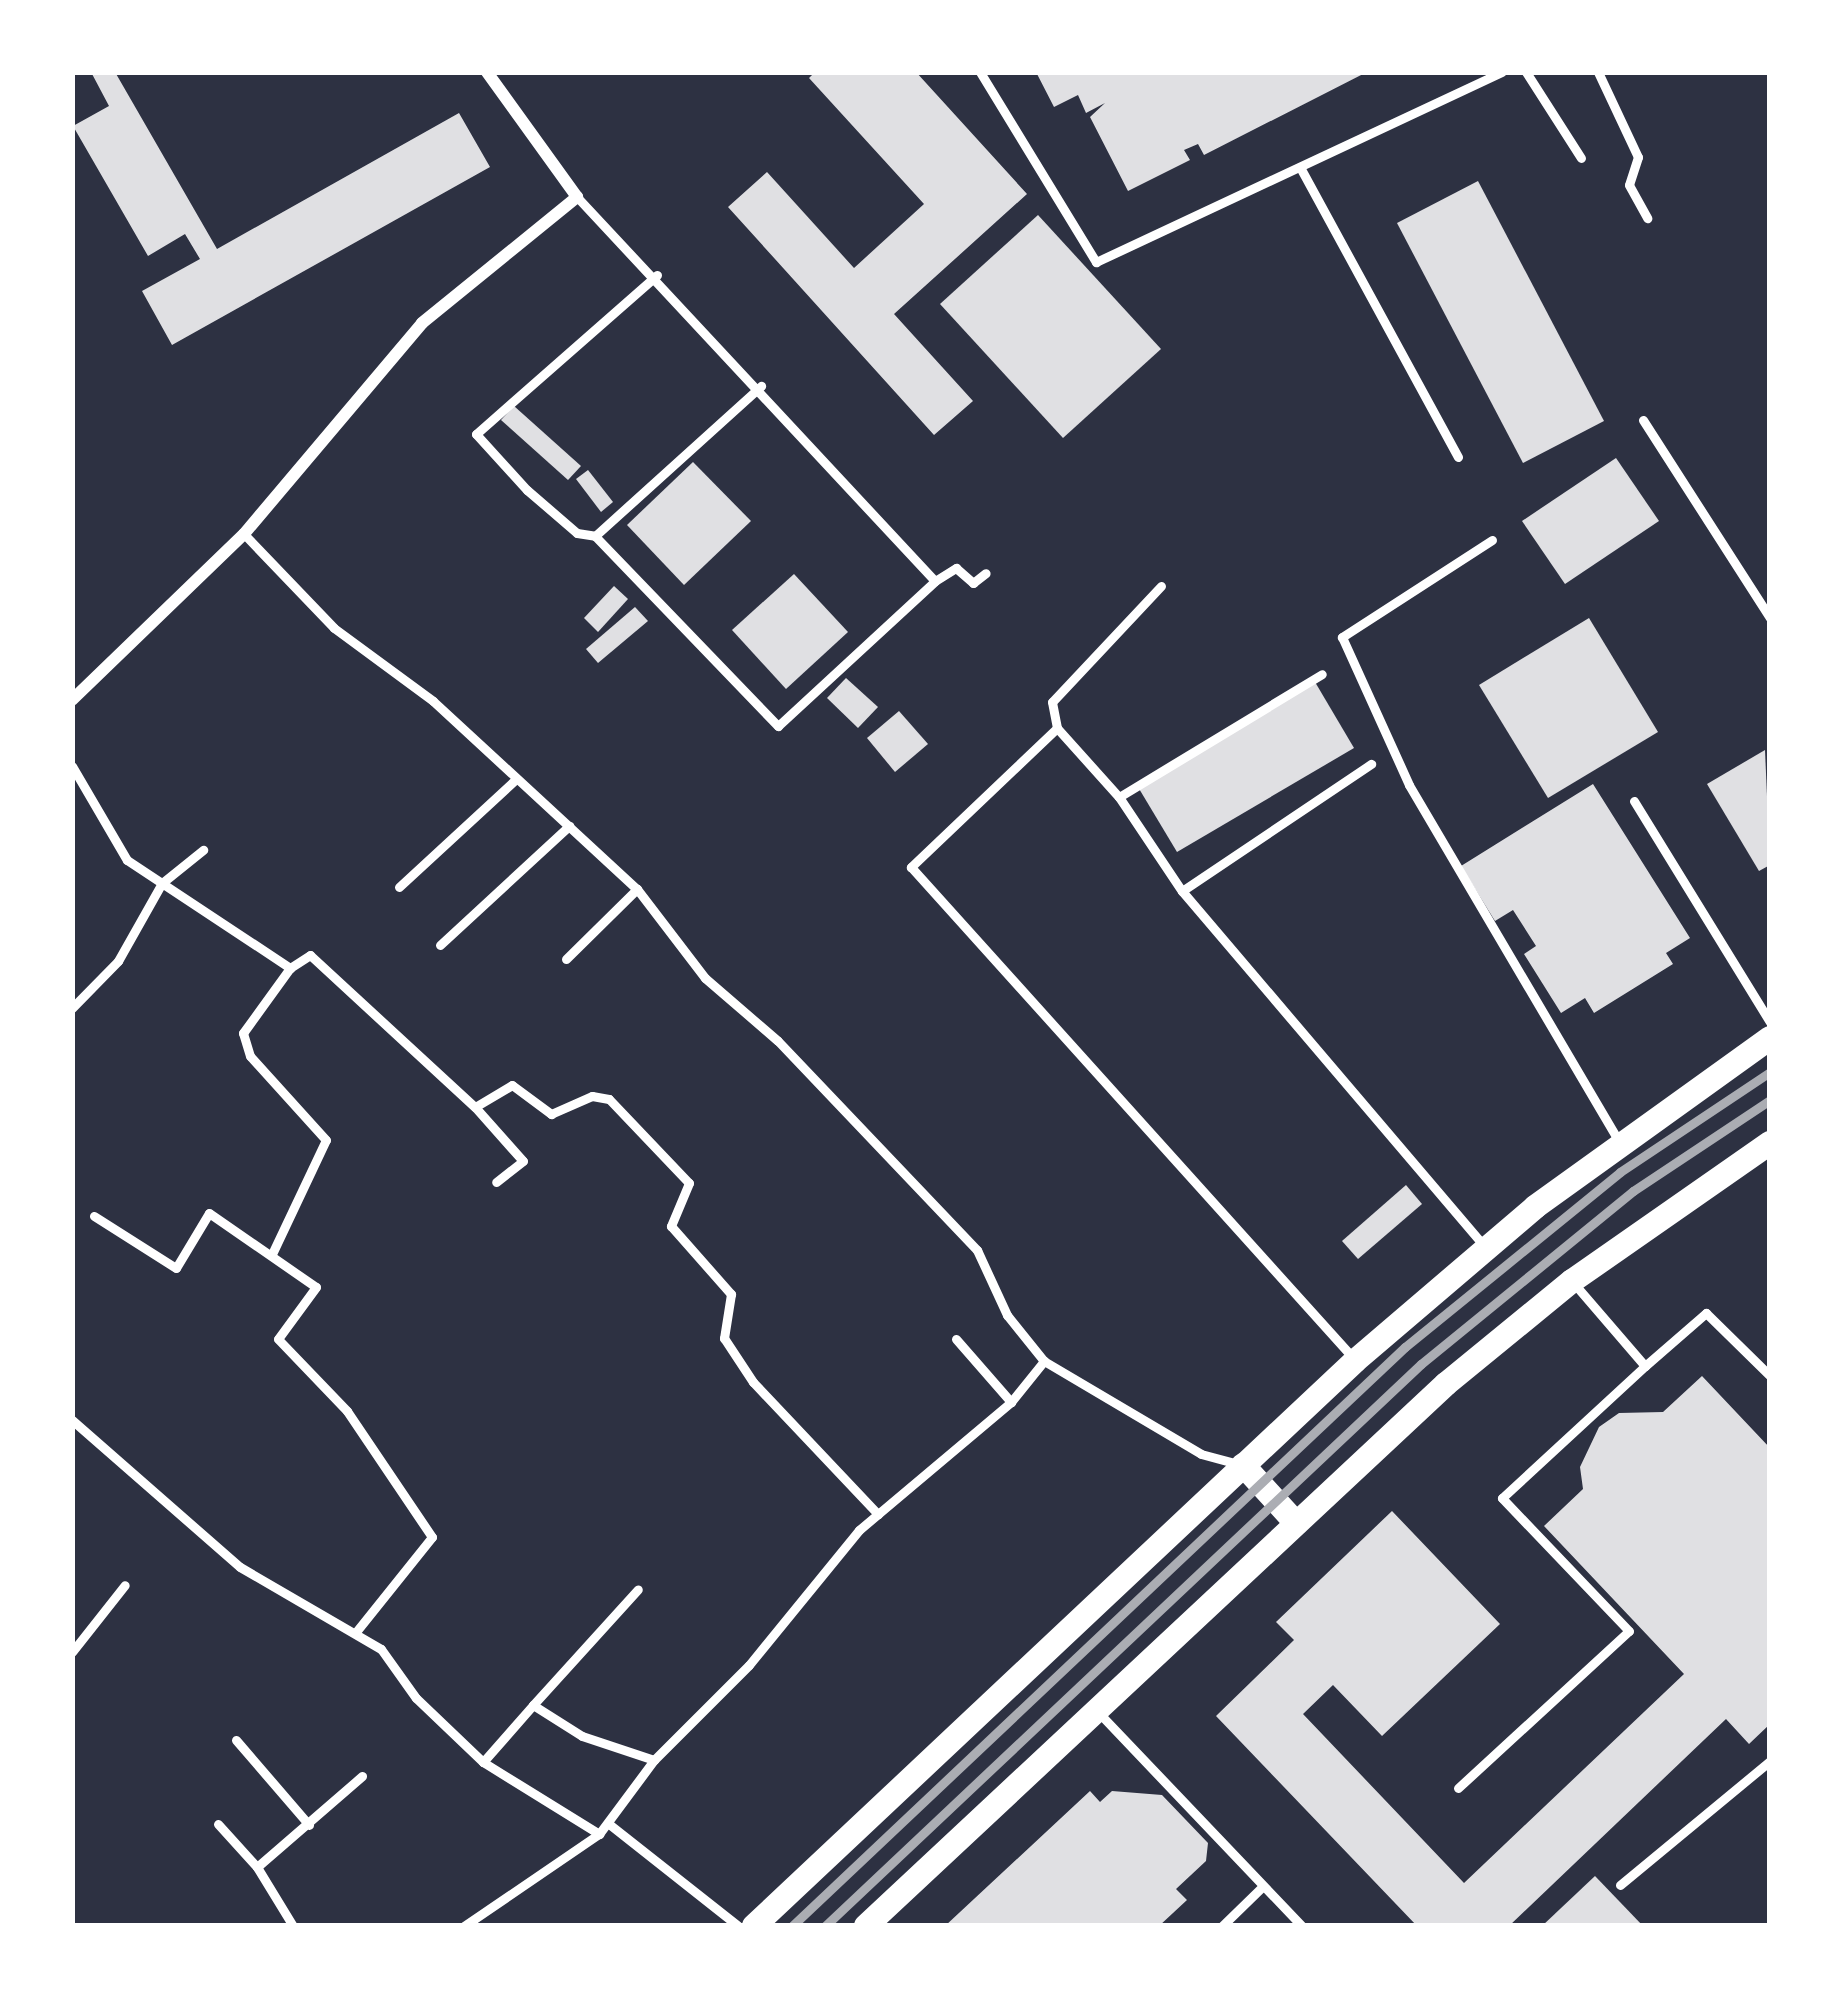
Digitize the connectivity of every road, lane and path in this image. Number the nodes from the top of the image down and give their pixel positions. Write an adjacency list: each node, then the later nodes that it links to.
1 (488, 72): 8 (street)
2 (980, 72): 7 (lane)
3 (1502, 72): 7 (lane)
4 (1526, 72): 6 (lane)
5 (1598, 72): 9 (lane)
6 (1580, 158)
7 (1301, 169): 13 (lane)
8 (577, 196): 10 (lane); 14 (street)
9 (1647, 218)
10 (657, 275): 11 (lane); 15 (lane)
11 (761, 386): 15 (lane); 18 (lane)
12 (1643, 420): 20 (lane)
13 (1458, 457)
14 (244, 534): 22 (street); 26 (lane)
15 (595, 536): 18 (lane)
16 (1492, 540): 42 (lane)
17 (986, 573): 18 (lane)
18 (935, 580)
19 (1161, 586): 23 (lane)
20 (1770, 619)
21 (1322, 674): 27 (lane)
22 (72, 700)
23 (1057, 728): 27 (lane); 51 (lane)
24 (1371, 764): 34 (lane)
25 (72, 766): 31 (lane)
26 (516, 779): 29 (lane); 32 (lane)
27 (1119, 797): 34 (lane)
28 (1634, 801): 39 (lane)
29 (569, 826): 33 (lane); 35 (lane)
30 (203, 850): 31 (lane)
31 (162, 883): 37 (lane); 38 (lane)
32 (399, 887)
33 (637, 889): 36 (lane); 50 (lane)
34 (1182, 892): 46 (lane)
35 (440, 945)
36 (566, 959)
37 (290, 968): 41 (lane); 47 (lane)
38 (72, 1008)
39 (1770, 1022)
40 (1770, 1038): 42 (main road)
41 (476, 1107): 44 (lane); 57 (lane)
42 (1620, 1143): 46 (main road)
43 (1770, 1143): 48 (main road)
44 (496, 1182)
45 (94, 1216): 47 (lane)
46 (1486, 1248): 51 (main road)
47 (272, 1254): 61 (lane)
48 (1572, 1281): 52 (lane); 58 (main road)
49 (956, 1339): 54 (lane)
50 (1044, 1361): 54 (lane); 56 (lane)
51 (1355, 1361): 56 (main road)
52 (1645, 1366): 53 (lane); 70 (lane)
53 (1770, 1376)
54 (1011, 1402): 57 (lane)
55 (72, 1420): 61 (lane)
56 (1243, 1465): 58 (main road); 81 (main road)
57 (878, 1514): 66 (lane)
58 (1296, 1523): 64 (main road)
59 (125, 1586): 62 (lane)
60 (638, 1589): 63 (lane)
61 (355, 1633): 68 (lane)
62 (72, 1652)
63 (532, 1705): 66 (lane); 68 (lane)
64 (1095, 1709): 77 (lane); 82 (main road)
65 (236, 1740): 73 (lane)
66 (654, 1760): 72 (lane)
67 (1770, 1761): 76 (lane)
68 (483, 1762): 74 (lane)
69 (362, 1776): 73 (lane)
70 (1458, 1789)
71 (218, 1824): 75 (lane)
72 (609, 1824): 74 (lane); 80 (lane)
73 (309, 1826): 75 (lane)
74 (599, 1834): 79 (lane)
75 (257, 1867): 78 (lane)
76 (1620, 1885)
77 (1263, 1886): 83 (lane); 84 (lane)
78 (293, 1926)
79 (464, 1926)
80 (738, 1926)
81 (754, 1926)
82 (866, 1926)
83 (1222, 1926)
84 (1302, 1926)

